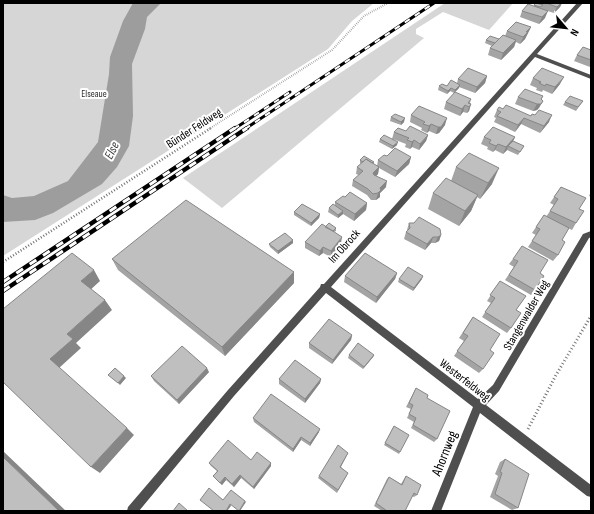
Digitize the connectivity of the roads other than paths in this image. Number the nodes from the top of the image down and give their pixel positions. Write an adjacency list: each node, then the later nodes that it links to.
1 (580, 3): 2 (street, Im Obrock)
2 (534, 55): 3 (street); 5 (street, Im Obrock)
3 (591, 77)
4 (591, 234): 6 (street, Stangenwalder Weg)
5 (324, 287): 6 (street, Westerfeldweg); 8 (street, Im Obrock)
6 (478, 406): 7 (street, Westerfeldweg); 9 (street, Ahornweg)
7 (591, 492)
8 (132, 511)
9 (436, 511)

